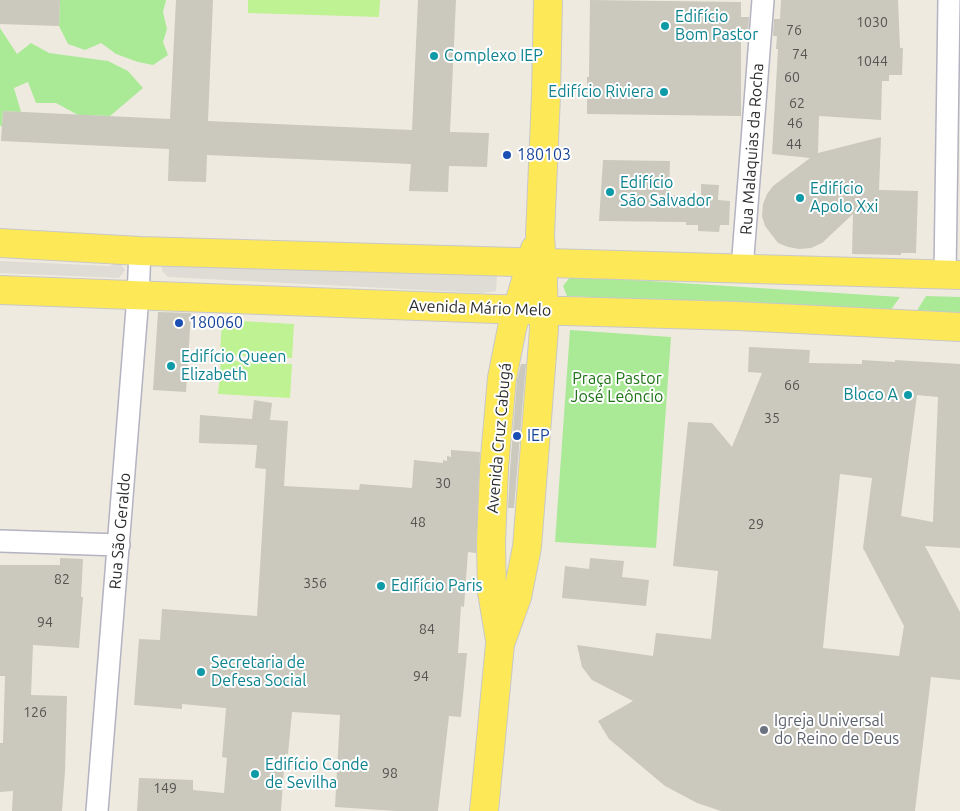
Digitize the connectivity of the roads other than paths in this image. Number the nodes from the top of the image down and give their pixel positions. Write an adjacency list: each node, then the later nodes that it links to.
1 (548, 0): 6 (main road, Avenida Cruz Cabugá)
2 (763, 0): 7 (street, Rua Malaquias da Rocha)
3 (949, 0): 8 (street)
4 (0, 243): 5 (main road)
5 (140, 250): 6 (main road); 10 (street, Rua São Geraldo)
6 (536, 263): 7 (main road); 11 (main road, Avenida Cruz Cabugá)
7 (742, 268): 8 (main road)
8 (953, 275)
9 (0, 290): 10 (main road, Avenida Mário Melo)
10 (138, 296): 11 (main road, Avenida Mário Melo); 14 (street, Rua São Geraldo)
11 (530, 310): 12 (main road, Avenida Mário Melo); 15 (main road, Avenida Cruz Cabugá); 15 (main road, Avenida Cruz Cabugá)
12 (960, 326)
13 (0, 541): 14 (street)
14 (119, 545): 16 (street, Rua São Geraldo)
15 (500, 644): 17 (main road, Avenida Cruz Cabugá)
16 (97, 811)
17 (484, 811)

